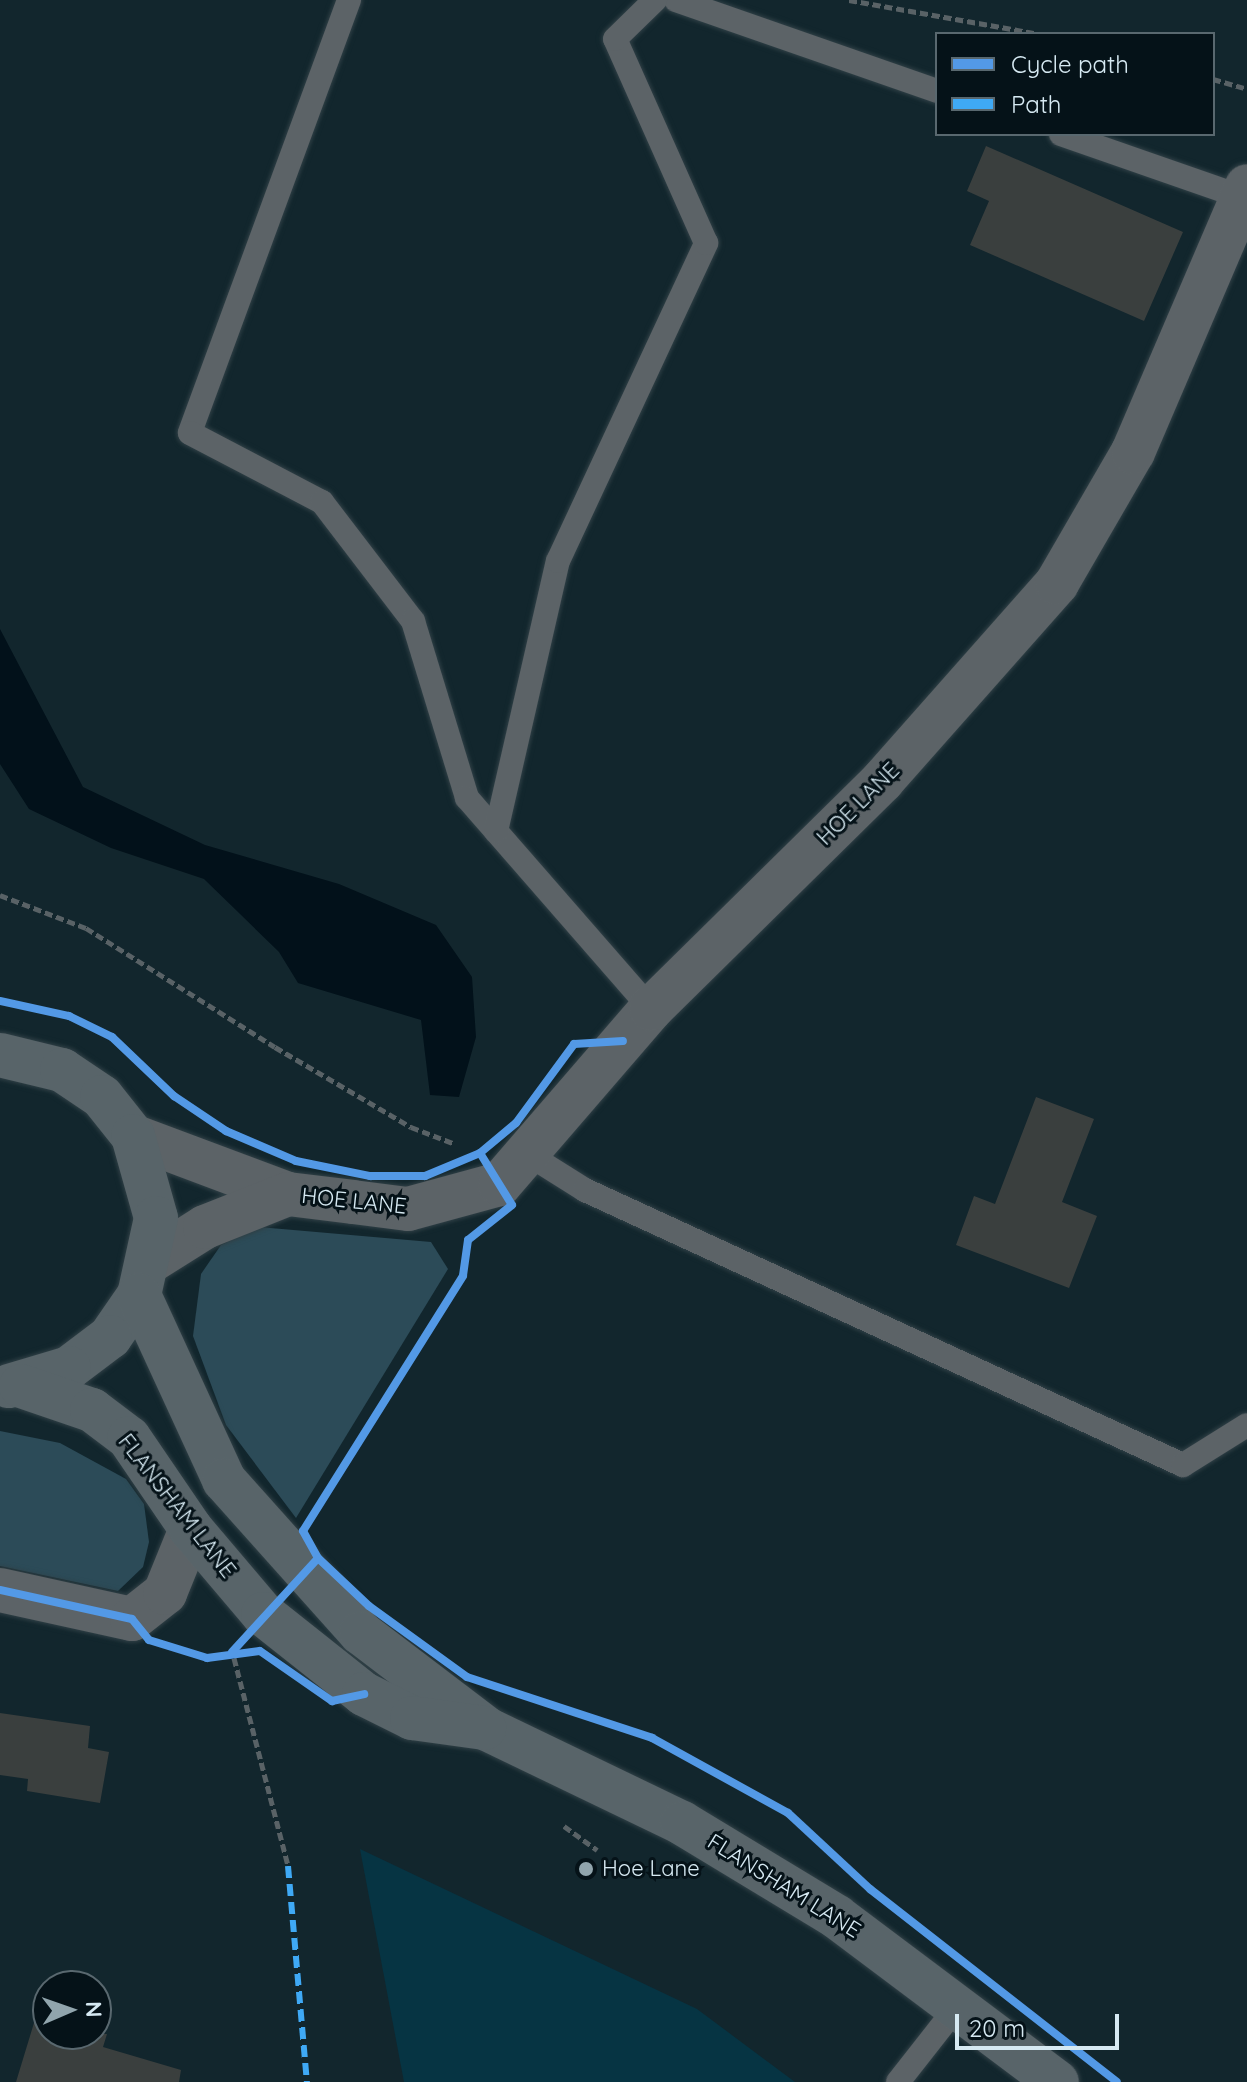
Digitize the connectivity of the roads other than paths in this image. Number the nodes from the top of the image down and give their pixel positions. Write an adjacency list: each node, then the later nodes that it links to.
1 (349, 0): 7 (lane)
2 (655, 0): 7 (lane)
3 (676, 0): 4 (lane)
4 (935, 90)
5 (1067, 136): 6 (lane)
6 (1244, 192): 8 (street, HOE LANE)
7 (496, 831): 8 (lane)
8 (651, 1009): 11 (street, HOE LANE)
9 (0, 1055): 10 (main road)
10 (133, 1136): 12 (street, HOE LANE); 13 (main road)
11 (502, 1163): 12 (street, HOE LANE); 15 (lane)
12 (288, 1194): 13 (street, HOE LANE)
13 (145, 1278): 14 (main road); 18 (main road, FLANSHAM LANE)
14 (11, 1386): 16 (main road, FLANSHAM LANE)
15 (1247, 1425)
16 (191, 1529): 17 (street); 18 (main road, FLANSHAM LANE)
17 (0, 1590)
18 (487, 1729): 19 (main road, FLANSHAM LANE)
19 (960, 2003): 20 (lane); 21 (main road, FLANSHAM LANE)
20 (898, 2082)
21 (1057, 2082)

